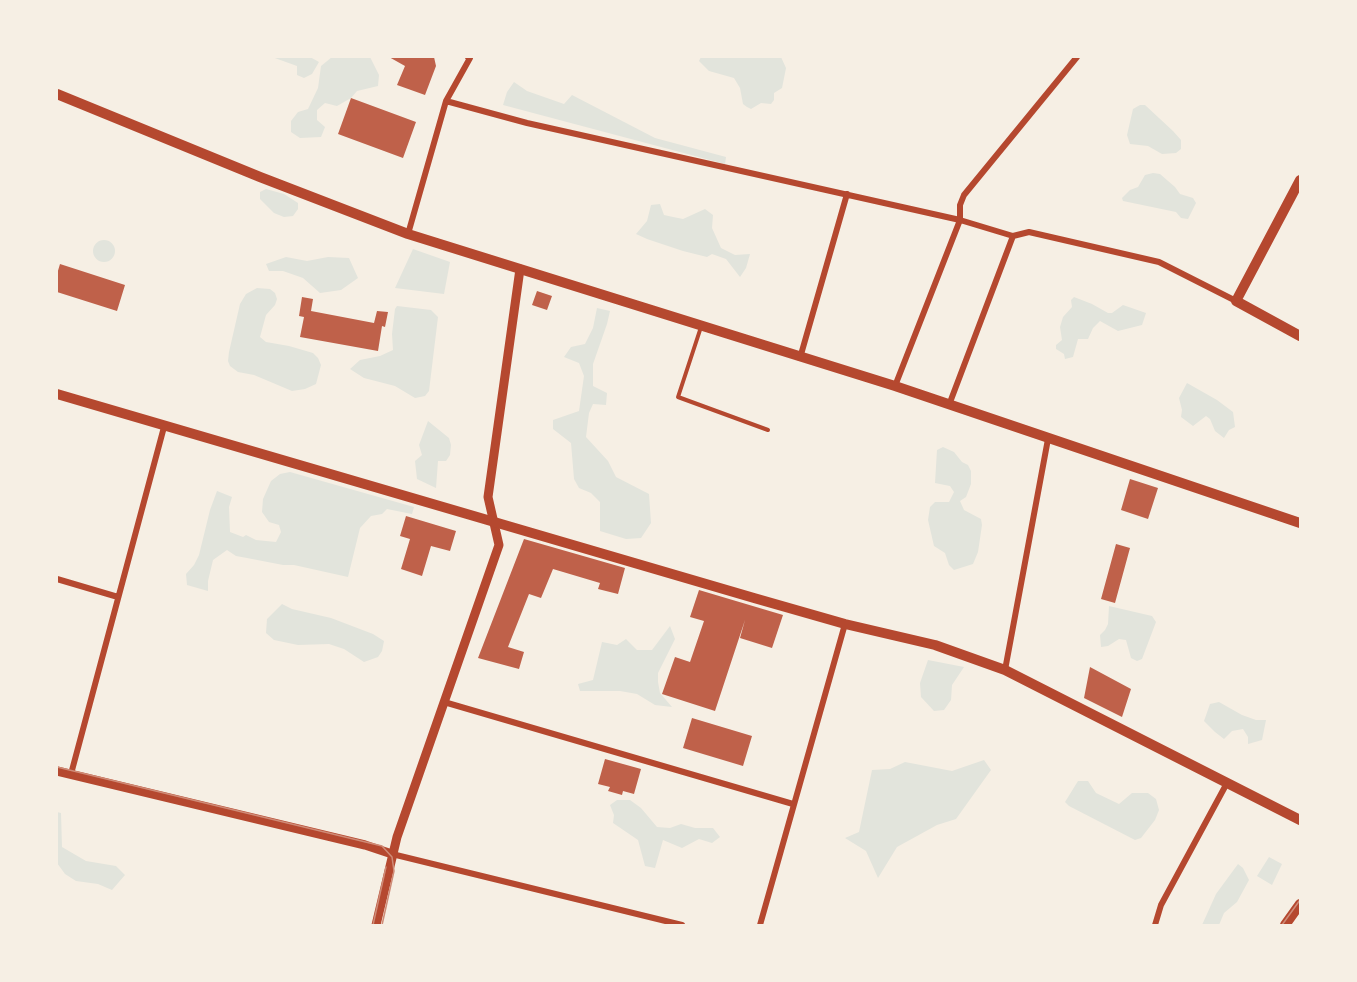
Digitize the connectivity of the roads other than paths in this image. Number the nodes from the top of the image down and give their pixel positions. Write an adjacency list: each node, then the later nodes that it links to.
1 (470, 57): 4 (street)
2 (1077, 57): 7 (street)
3 (57, 94): 8 (main road)
4 (446, 101): 6 (street); 8 (street)
5 (1300, 180): 11 (main road)
6 (847, 194): 7 (street); 14 (street)
7 (960, 220): 9 (street); 15 (street)
8 (408, 234): 10 (main road)
9 (1013, 236): 11 (street); 17 (street)
10 (520, 269): 12 (main road); 21 (street)
11 (1236, 301): 13 (main road)
12 (701, 327): 14 (main road); 19 (lane)
13 (1300, 336)
14 (800, 358): 15 (main road)
15 (895, 386): 17 (main road)
16 (57, 394): 18 (main road)
17 (949, 405): 20 (main road)
18 (164, 427): 21 (main road); 24 (street)
19 (768, 430)
20 (1048, 439): 22 (main road); 26 (street)
21 (492, 521): 25 (main road); 27 (street)
22 (1300, 523)
23 (57, 579): 24 (street)
24 (118, 597): 29 (street)
25 (845, 624): 26 (main road); 31 (street)
26 (1005, 670): 30 (main road)
27 (444, 702): 31 (street); 33 (street)
28 (57, 771): 29 (street)
29 (71, 774): 33 (street)
30 (1227, 783): 32 (main road); 38 (street)
31 (793, 804): 37 (street)
32 (1300, 820)
33 (392, 854): 35 (street); 36 (street)
34 (1300, 904): 39 (main road)
35 (376, 925)
36 (682, 925)
37 (760, 925)
38 (1155, 925)
39 (1285, 925)

